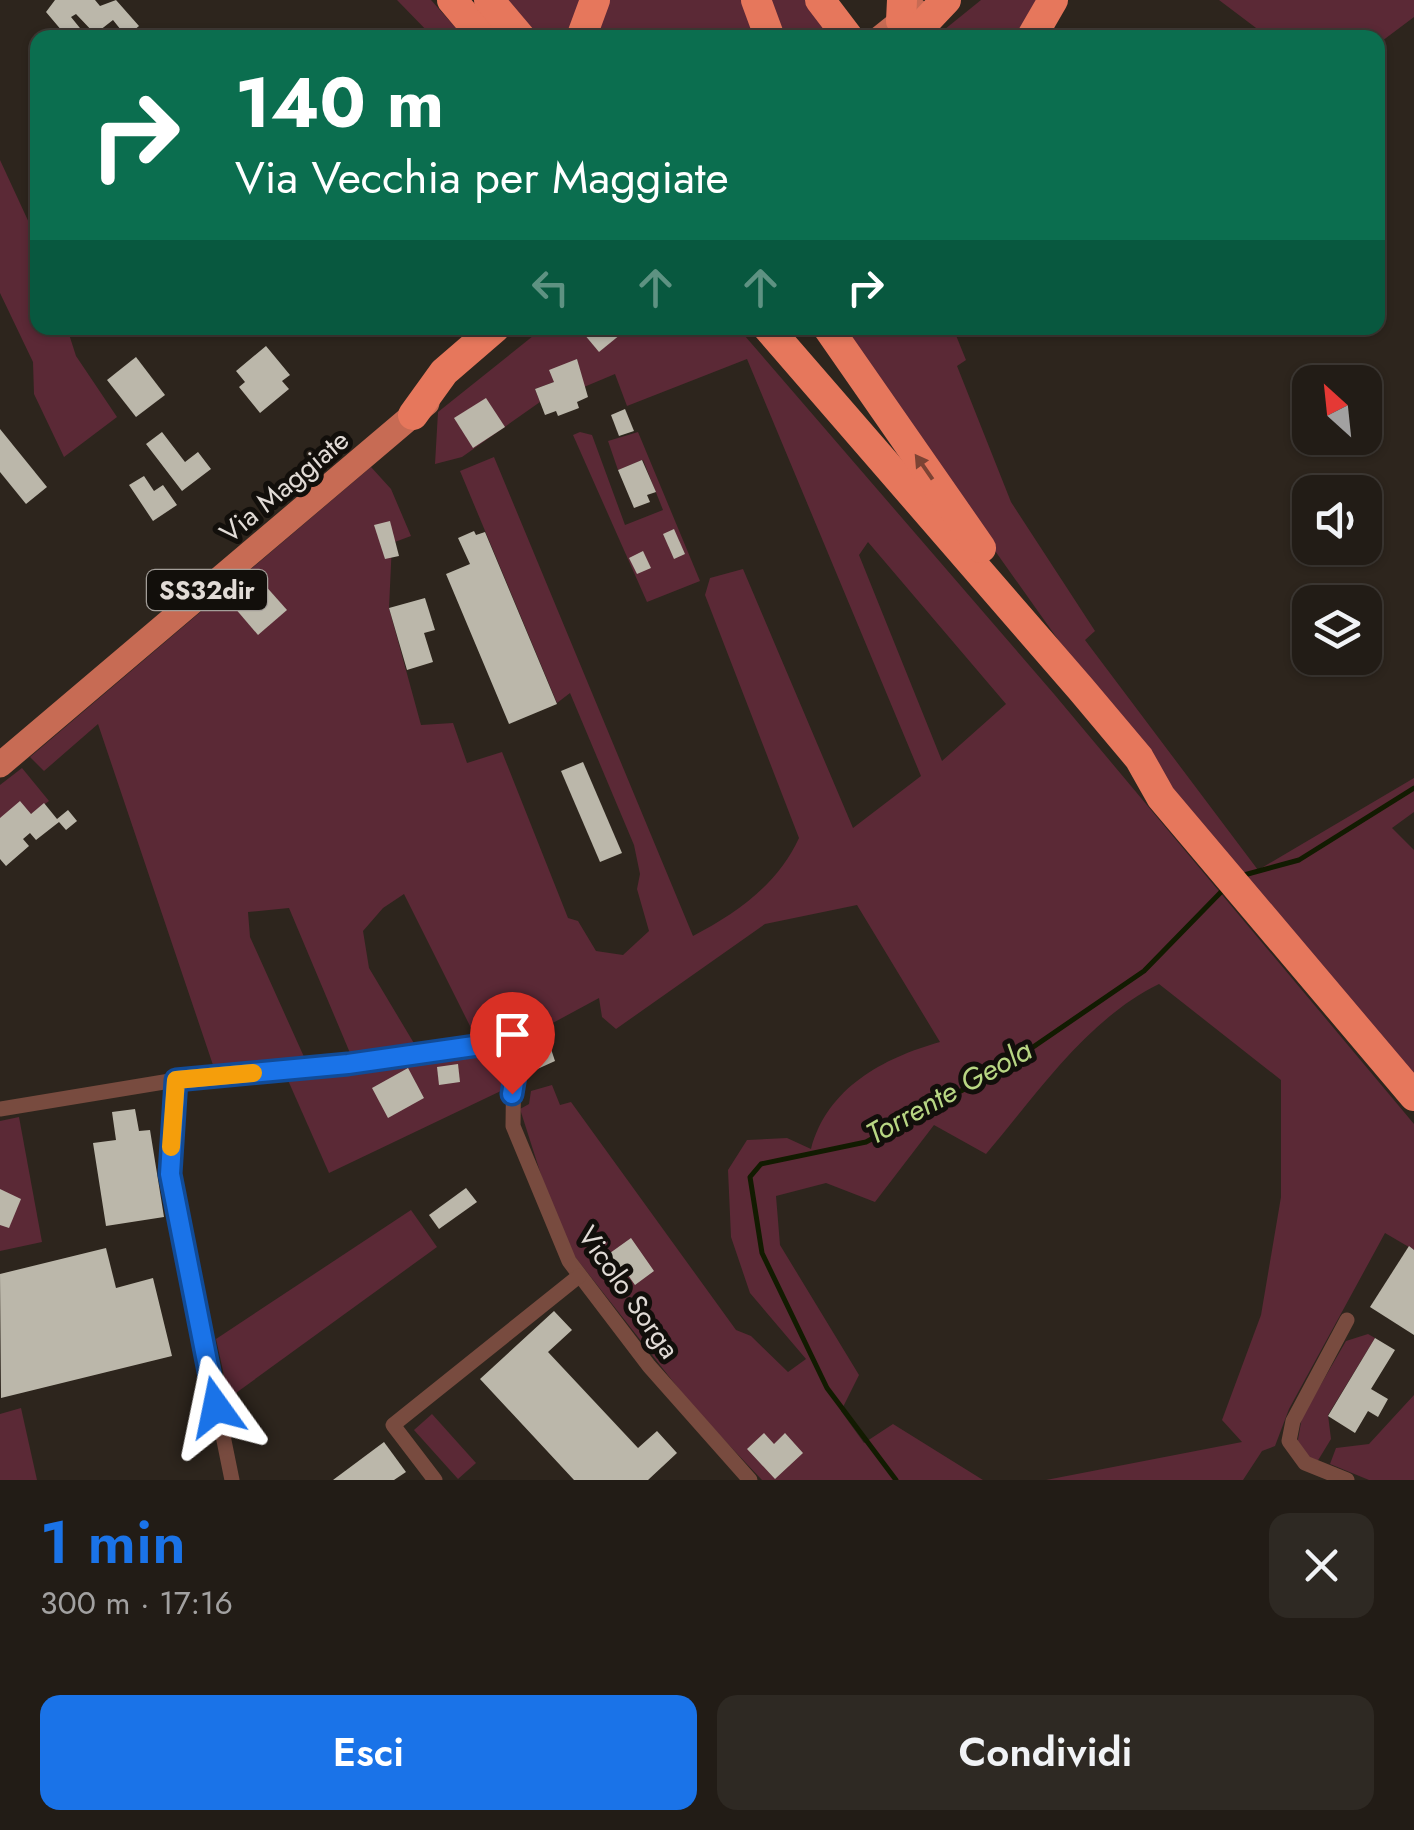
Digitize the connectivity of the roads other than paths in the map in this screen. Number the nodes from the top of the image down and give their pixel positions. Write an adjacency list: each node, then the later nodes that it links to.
1 (452, 0): 9 (highway)
2 (489, 0): 10 (highway)
3 (595, 0): 11 (highway)
4 (756, 0): 12 (highway)
5 (928, 0): 8 (main road)
6 (946, 0): 8 (highway)
7 (1053, 0): 13 (highway)
8 (898, 24)
9 (477, 30)
10 (514, 30)
11 (584, 30)
12 (767, 30)
13 (1035, 30)
14 (487, 335): 18 (highway)
15 (506, 335): 18 (main road, Via Maggiate / SS32dir)
16 (774, 335): 19 (highway)
17 (833, 335): 19 (highway, one-way to 17)
18 (413, 415): 20 (main road, Via Maggiate / SS32dir)
19 (1081, 689): 22 (highway)
20 (0, 766)
21 (176, 1080): 23 (street); 24 (street, Vicolo Sorga); 26 (street)
22 (1414, 1096)
23 (0, 1109)
24 (580, 1276): 27 (street); 28 (street, Vicolo Sorga)
25 (1346, 1320): 29 (street)
26 (232, 1480)
27 (436, 1480)
28 (750, 1480)
29 (1347, 1480)

